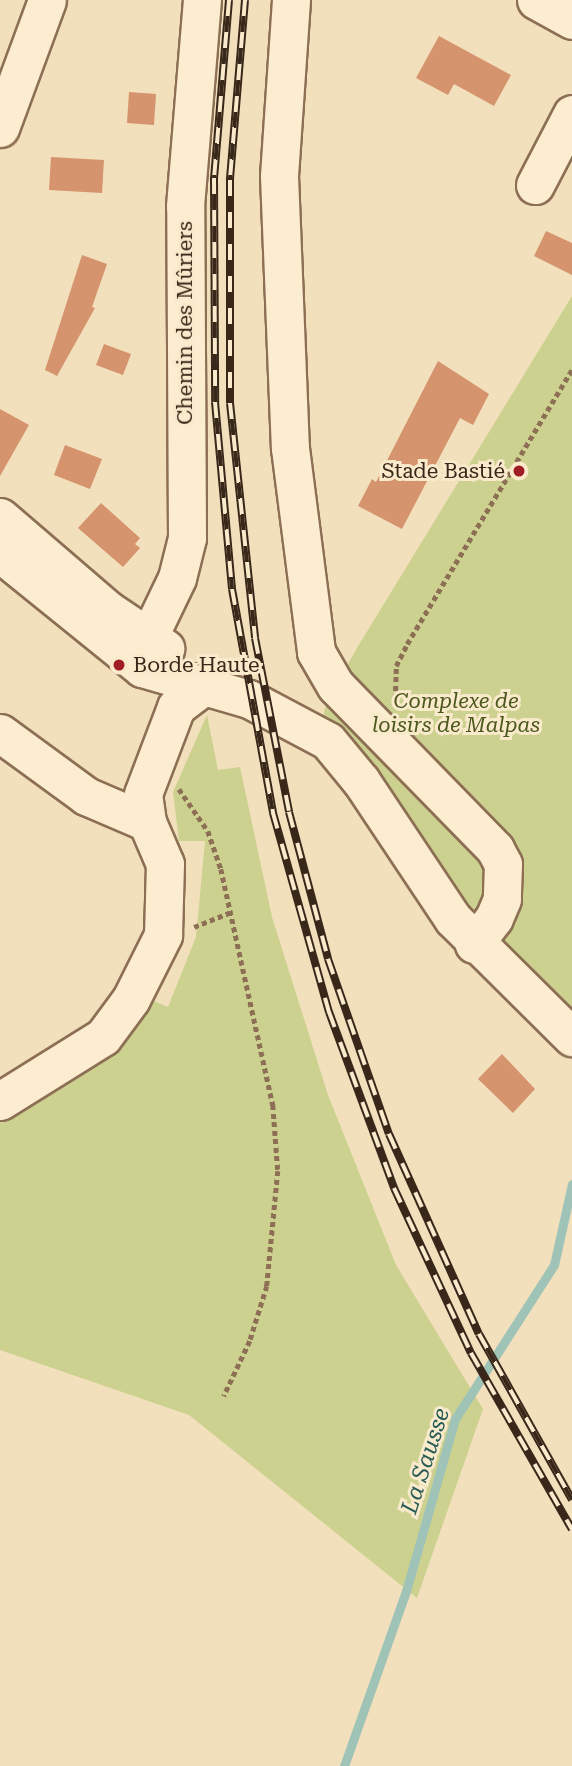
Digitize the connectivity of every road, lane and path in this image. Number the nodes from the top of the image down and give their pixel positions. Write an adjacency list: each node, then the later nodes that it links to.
1 (47, 0): 7 (street)
2 (202, 0): 11 (street, Chemin des Mûriers)
3 (291, 0): 16 (street)
4 (536, 0): 5 (street)
5 (572, 20)
6 (572, 114): 8 (street)
7 (0, 128)
8 (535, 185)
9 (572, 369): 12 (path)
10 (0, 527): 11 (street)
11 (181, 674): 15 (street, Chemin des Mûriers); 16 (street)
12 (396, 705)
13 (0, 733): 15 (street)
14 (176, 785): 19 (path)
15 (146, 822): 18 (street)
16 (474, 944): 17 (street)
17 (572, 1037)
18 (0, 1101)
19 (225, 1396)

